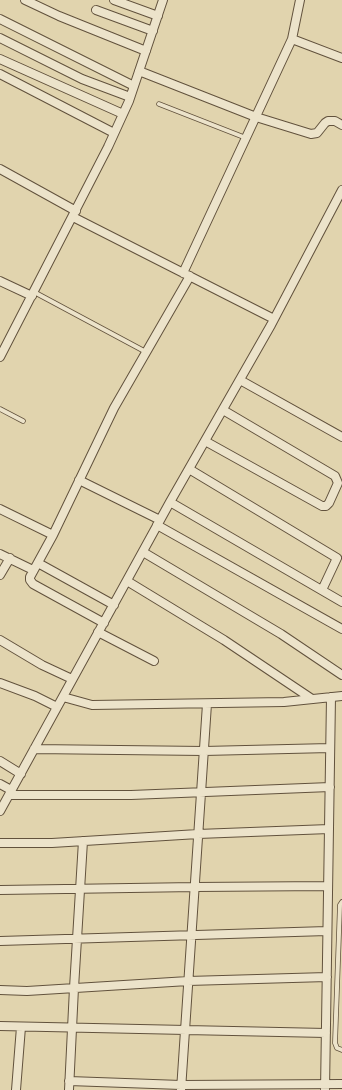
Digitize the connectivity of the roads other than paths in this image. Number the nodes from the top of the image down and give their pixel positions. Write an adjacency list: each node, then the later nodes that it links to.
1 (25, 0): 11 (street)
2 (114, 0): 6 (street)
3 (163, 0): 6 (street)
4 (300, 0): 10 (street)
5 (96, 10): 8 (street)
6 (158, 16): 8 (street)
7 (0, 19): 16 (street)
8 (153, 31): 11 (street)
9 (0, 38): 17 (street)
10 (292, 38): 12 (street); 20 (street)
11 (146, 52): 14 (street)
12 (342, 58)
13 (0, 59): 19 (street)
14 (139, 71): 16 (street); 20 (street)
15 (0, 74): 22 (street)
16 (134, 86): 17 (street)
17 (130, 97): 19 (street)
18 (159, 104): 23 (lane)
19 (123, 114): 22 (street)
20 (256, 117): 21 (street); 23 (street)
21 (342, 125)
22 (114, 133): 26 (street)
23 (246, 138): 27 (street)
24 (0, 170): 26 (street)
25 (342, 190): 30 (street)
26 (75, 214): 27 (street); 29 (street)
27 (186, 275): 30 (street); 31 (street)
28 (0, 280): 29 (street)
29 (33, 294): 31 (lane); 32 (street)
30 (274, 320): 33 (street)
31 (146, 352): 40 (street)
32 (0, 357)
33 (240, 380): 35 (street); 37 (street)
34 (0, 409): 36 (lane)
35 (223, 410): 38 (street); 38 (street)
36 (23, 421)
37 (342, 437)
38 (205, 441): 39 (street)
39 (189, 469): 41 (street); 52 (street)
40 (80, 480): 43 (street); 44 (street)
41 (170, 502): 43 (street); 52 (street)
42 (0, 509): 44 (street)
43 (159, 523): 45 (street); 56 (street)
44 (53, 535): 48 (street)
45 (143, 552): 51 (street); 60 (street)
46 (0, 554): 47 (street)
47 (10, 558): 49 (street); 50 (street)
48 (38, 563): 49 (street); 54 (street)
49 (33, 570): 55 (street)
50 (0, 575)
51 (127, 580): 54 (street); 66 (street)
52 (322, 590): 53 (street)
53 (342, 602)
54 (114, 605): 55 (street)
55 (104, 623): 57 (street)
56 (342, 629)
57 (98, 632): 59 (street); 61 (street)
58 (0, 640): 61 (street)
59 (154, 661)
60 (342, 675)
61 (72, 679): 64 (street)
62 (0, 683): 68 (street)
63 (342, 696): 65 (street)
64 (63, 697): 67 (street); 68 (street)
65 (331, 697): 66 (street); 69 (street)
66 (312, 699): 67 (street)
67 (208, 704): 71 (street)
68 (57, 707): 70 (street)
69 (330, 748): 71 (street); 75 (street)
70 (34, 749): 71 (street); 73 (street)
71 (204, 751): 77 (street)
72 (0, 761): 73 (street)
73 (21, 774): 76 (street)
74 (0, 784): 76 (street)
75 (330, 787): 77 (street); 79 (street)
76 (10, 792): 77 (street); 78 (street)
77 (201, 793): 80 (street)
78 (1, 808)
79 (329, 829): 80 (street); 83 (street)
80 (198, 834): 81 (street); 84 (street)
81 (83, 841): 82 (street); 85 (street)
82 (0, 843)
83 (328, 886): 84 (street); 88 (street)
84 (195, 887): 85 (street); 89 (street)
85 (81, 889): 86 (street); 90 (street)
86 (0, 890)
87 (342, 902): 101 (lane)
88 (327, 931): 89 (street); 92 (street)
89 (191, 935): 90 (street); 93 (street)
90 (77, 938): 91 (street); 94 (street)
91 (0, 941)
92 (327, 977): 93 (street); 100 (street)
93 (188, 981): 94 (street); 99 (street)
94 (74, 988): 95 (street); 98 (street)
95 (0, 990)
96 (0, 1026): 97 (street)
97 (21, 1027): 98 (street); 107 (street)
98 (71, 1028): 99 (street); 102 (street)
99 (185, 1030): 100 (street); 106 (street)
100 (326, 1033): 105 (street)
101 (342, 1050)
102 (69, 1081): 106 (street); 108 (street)
103 (342, 1084): 105 (street)
104 (274, 1087): 105 (street); 106 (street)
105 (325, 1087)
106 (181, 1088)
107 (16, 1090)
108 (69, 1090)

